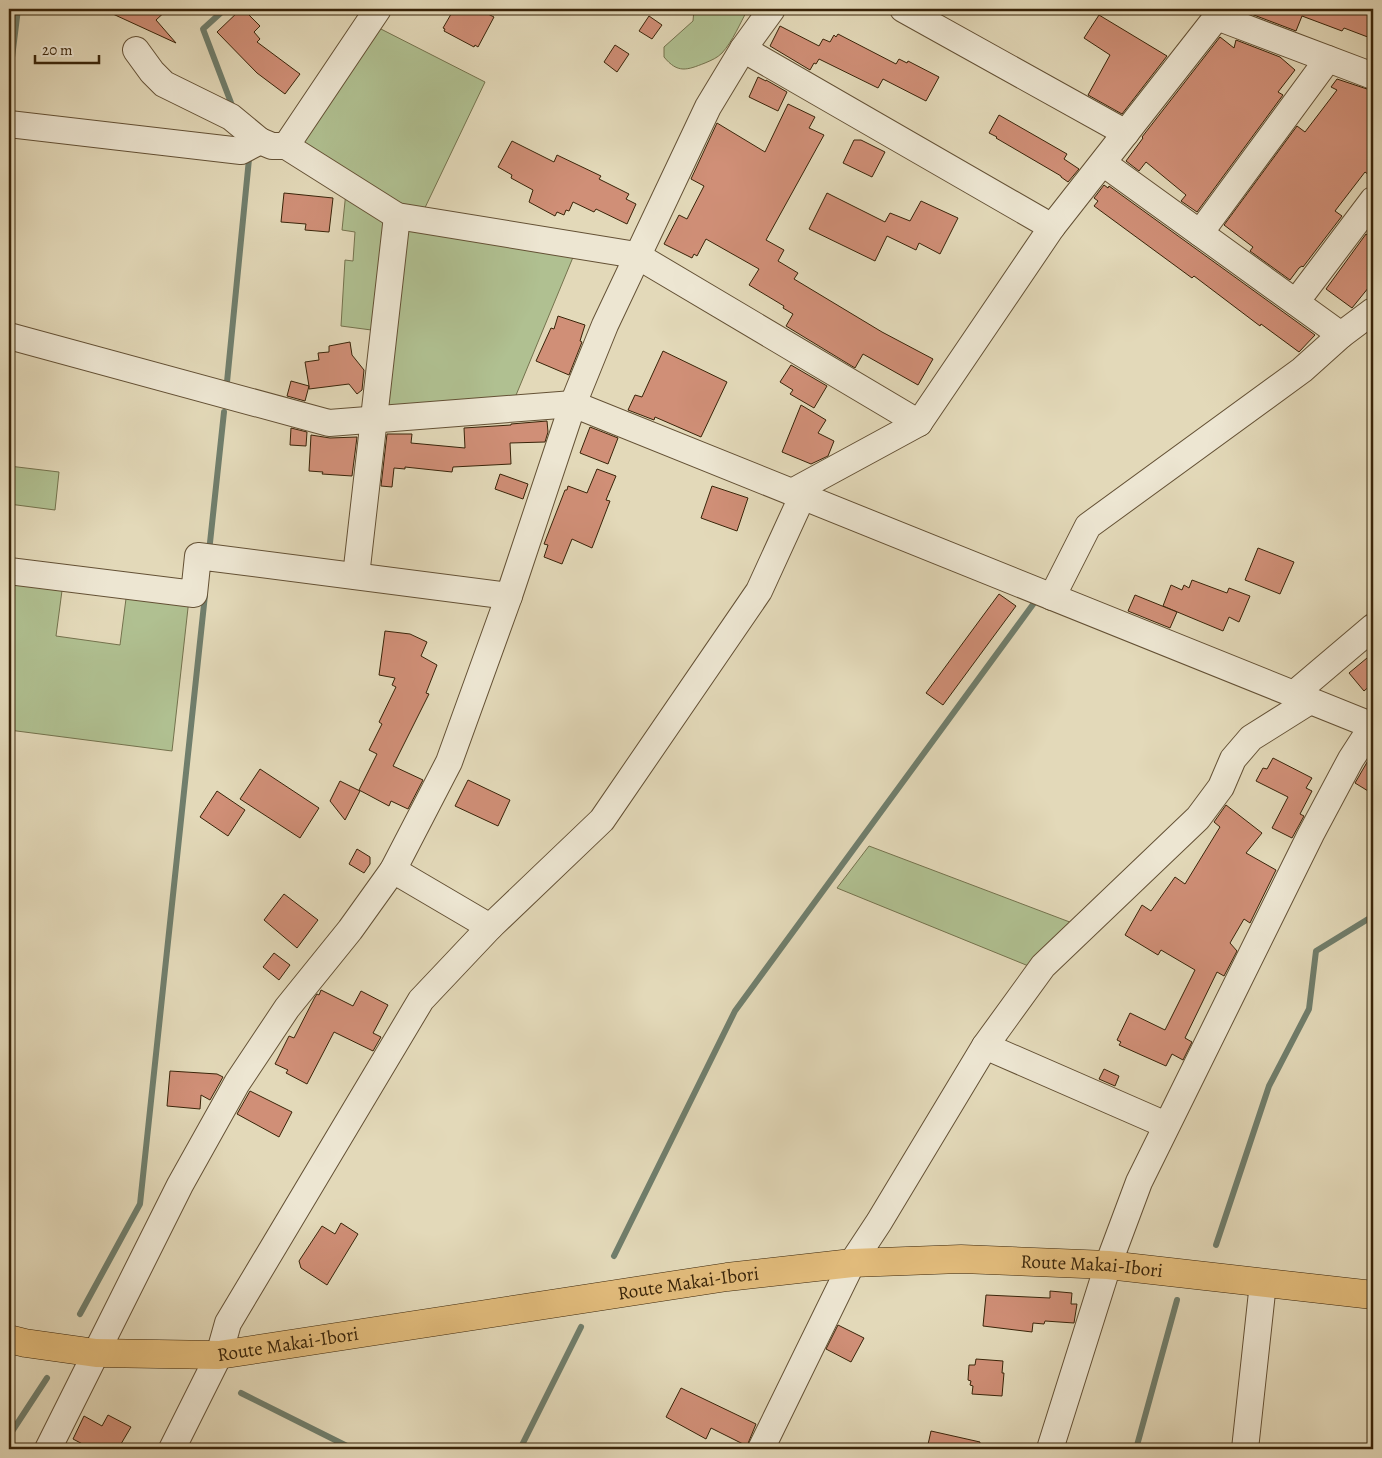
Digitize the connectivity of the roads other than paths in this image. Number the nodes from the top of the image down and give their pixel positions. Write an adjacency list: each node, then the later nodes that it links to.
1 (378, 9): 12 (street)
2 (772, 9): 5 (street)
3 (903, 9): 10 (street)
4 (1220, 13): 7 (street); 10 (street)
5 (743, 49): 16 (street); 18 (street)
6 (136, 50): 11 (street)
7 (1328, 59): 8 (street); 17 (street)
8 (1373, 76)
9 (9, 124): 11 (street)
10 (1126, 133): 13 (street)
11 (260, 141): 12 (street)
12 (286, 146): 15 (street)
13 (1103, 163): 16 (street); 17 (street)
14 (1373, 200): 19 (street)
15 (397, 216): 18 (street); 24 (street)
16 (1052, 227): 25 (street)
17 (1200, 233): 19 (street)
18 (636, 255): 23 (street); 25 (street)
19 (1296, 302): 21 (street)
20 (1373, 311): 21 (street)
21 (1341, 334): 30 (street)
22 (9, 336): 24 (street)
23 (573, 404): 24 (street); 26 (street); 29 (street)
24 (374, 419): 28 (street)
25 (919, 423): 26 (street)
26 (797, 494): 30 (street); 35 (street)
27 (9, 571): 28 (street)
28 (356, 576): 29 (street)
29 (509, 596): 34 (street)
30 (1052, 597): 32 (street)
31 (1373, 627): 32 (street)
32 (1302, 697): 33 (street); 36 (street)
33 (1373, 726): 37 (street)
34 (393, 870): 35 (street); 43 (street)
35 (490, 927): 44 (street)
36 (985, 1046): 37 (street); 38 (street)
37 (1166, 1125): 39 (street)
38 (852, 1263): 39 (main road, Route Makai-Ibori); 44 (main road, Route Makai-Ibori); 47 (street)
39 (1108, 1265): 40 (main road, Route Makai-Ibori); 48 (street)
40 (1264, 1283): 41 (main road, Route Makai-Ibori); 49 (street)
41 (1373, 1295)
42 (9, 1339): 43 (main road, Route Makai-Ibori)
43 (96, 1353): 44 (main road, Route Makai-Ibori); 45 (street)
44 (219, 1355): 46 (street)
45 (48, 1449)
46 (172, 1449)
47 (761, 1449)
48 (1050, 1449)
49 (1245, 1449)

